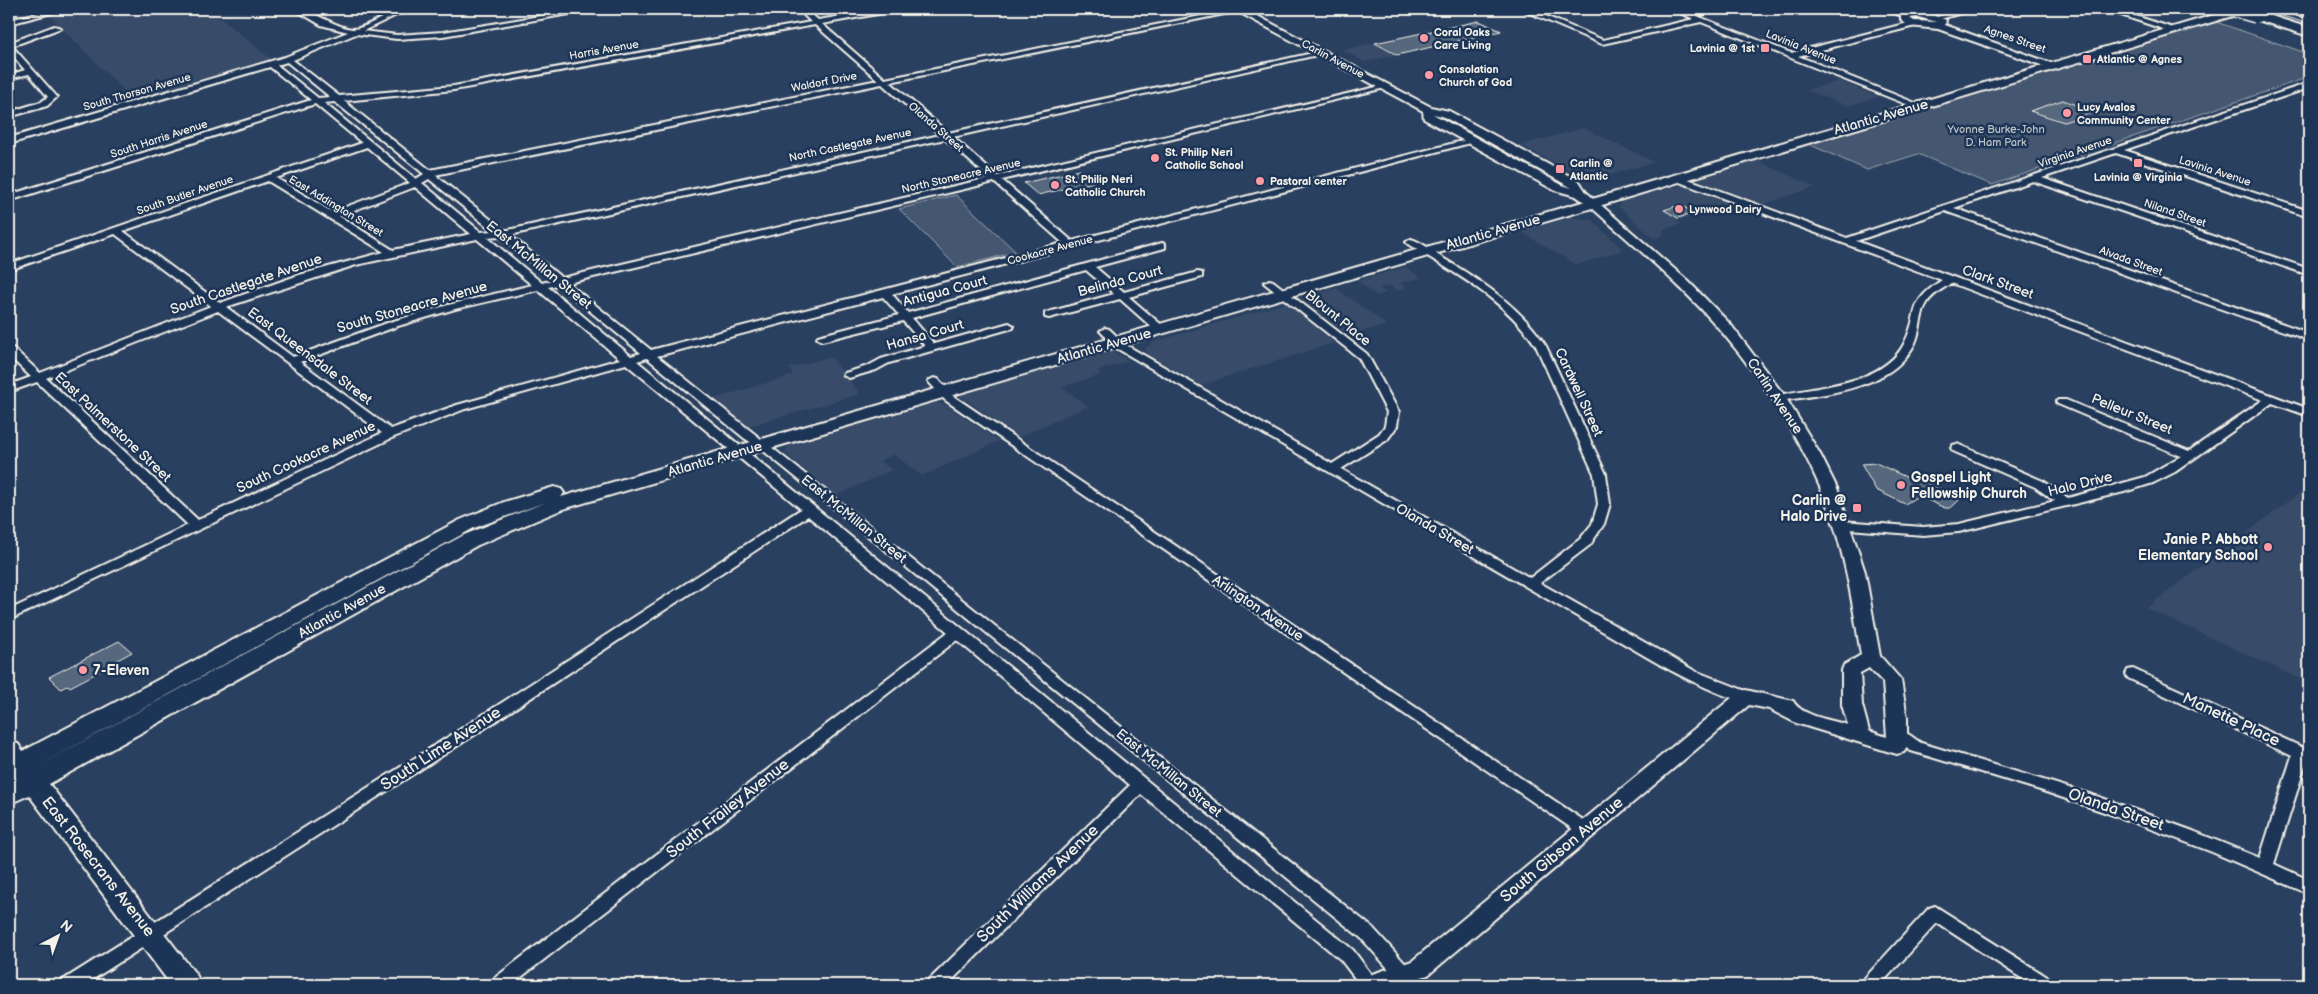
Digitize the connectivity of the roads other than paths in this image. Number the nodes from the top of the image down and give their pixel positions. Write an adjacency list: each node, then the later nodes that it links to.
1 (63, 9): 21 (street)
2 (297, 9): 28 (street)
3 (406, 9): 28 (street)
4 (594, 9): 28 (street)
5 (801, 9): 23 (street, Olanda Street)
6 (894, 9): 23 (street, Harris Avenue)
7 (1272, 9): 16 (street, Waldorf Drive)
8 (1524, 9): 19 (street)
9 (1674, 9): 18 (street, Lavinia Avenue)
10 (1718, 9): 18 (street)
11 (1890, 9): 20 (street)
12 (1971, 9): 22 (street)
13 (2107, 9): 24 (street)
14 (2215, 9): 24 (main road, Atlantic Avenue)
15 (2235, 9): 17 (highway, bridge)
16 (1242, 11): 30 (street, Carlin Avenue); 38 (street, Waldorf Drive)
17 (2250, 12): 26 (main road, Atlantic Avenue); 27 (highway)
18 (1690, 15): 19 (street, Lavinia Avenue)
19 (1701, 20): 31 (street, Lavinia Avenue)
20 (1910, 20): 22 (street, Agnes Street); 31 (street)
21 (9, 22)
22 (1938, 22): 33 (street, Agnes Street)
23 (817, 23): 38 (street, Olanda Street); 41 (street, Harris Avenue)
24 (2160, 25): 26 (street); 33 (main road, Atlantic Avenue)
25 (57, 28): 29 (street)
26 (2175, 30): 34 (main road, Atlantic Avenue)
27 (2305, 31)
28 (355, 32): 32 (street)
29 (9, 46): 36 (street)
30 (1322, 53): 40 (street, Carlin Avenue); 47 (street, North Castlegate Avenue)
31 (1792, 55): 42 (street, Lavinia Avenue)
32 (288, 59): 35 (street); 41 (street, East McMillan Street)
33 (2040, 61): 34 (street, Agnes Street); 42 (main road, Atlantic Avenue)
34 (2054, 66): 44 (main road, Atlantic Avenue)
35 (276, 67): 43 (street, East McMillan Street); 49 (street, South Thorson Avenue)
36 (31, 71): 37 (street); 46 (street)
37 (9, 77)
38 (884, 81): 47 (street, Olanda Street); 52 (street, Waldorf Drive)
39 (2309, 85): 51 (street, Virginia Avenue)
40 (1385, 87): 45 (street, Carlin Avenue); 56 (street, North Stoneacre Avenue)
41 (336, 98): 43 (street, Harris Avenue); 52 (street, East McMillan Street)
42 (1902, 99): 44 (street, Lavinia Avenue); 58 (main road, Atlantic Avenue)
43 (316, 101): 50 (street, East McMillan Street); 59 (street, South Harris Avenue)
44 (1919, 106): 54 (main road, Atlantic Avenue)
45 (1428, 110): 48 (street, Carlin Avenue); 58 (street, Carlin Avenue)
46 (9, 115)
47 (946, 136): 56 (street, Olanda Street); 65 (street, North Castlegate Avenue)
48 (1470, 140): 58 (street, Carlin Avenue); 69 (street, Cookacre Avenue)
49 (9, 141)
50 (368, 144): 53 (street, South Butler Avenue); 57 (street, East McMillan Street)
51 (2114, 150): 55 (street, Virginia Avenue); 62 (street, Lavinia Avenue)
52 (430, 174): 57 (street, Waldorf Drive); 65 (street, East McMillan Street)
53 (269, 178): 63 (street, East Addington Street); 64 (street, South Butler Avenue)
54 (1677, 178): 60 (main road, Atlantic Avenue); 67 (street, Clark Street)
55 (2032, 178): 61 (street, Virginia Avenue); 75 (street, Niland Street)
56 (996, 179): 69 (street, Olanda Street); 78 (street, North Stoneacre Avenue)
57 (415, 183): 63 (street, Waldorf Drive); 66 (street, East McMillan Street)
58 (1580, 192): 60 (street, Carlin Avenue); 68 (main road, Atlantic Avenue)
59 (9, 198)
60 (1594, 203): 71 (main road, Atlantic Avenue); 100 (street, Carlin Avenue)
61 (1945, 208): 67 (street, Virginia Avenue); 89 (street, Alvada Street)
62 (2309, 214)
63 (331, 216): 72 (street, East Addington Street)
64 (116, 230): 73 (street, South Butler Avenue); 83 (street, East Queensdale Street)
65 (500, 233): 66 (street, South Castlegate Avenue); 78 (street, East McMillan Street)
66 (477, 234): 72 (street, South Castlegate Avenue); 79 (street, East McMillan Street)
67 (1847, 241): 77 (street, Clark Street)
68 (1411, 242): 71 (street, Cardwell Street); 80 (main road, Atlantic Avenue)
69 (1070, 245): 81 (street, Cookacre Avenue)
70 (1162, 246): 74 (street, Antigua Court)
71 (1426, 252): 80 (main road, Atlantic Avenue); 113 (street, Cardwell Street)
72 (392, 253): 83 (street, South Castlegate Avenue)
73 (9, 267)
74 (1089, 267): 82 (street); 85 (street, Antigua Court)
75 (2309, 272)
76 (1198, 275): 82 (street, Belinda Court)
77 (1950, 279): 100 (street); 101 (street, Clark Street)
78 (560, 282): 79 (street, North Stoneacre Avenue); 93 (street, East McMillan Street)
79 (541, 287): 94 (street, South Stoneacre Avenue); 95 (street, East McMillan Street)
80 (1276, 288): 86 (main road, Atlantic Avenue); 108 (street, Blount Place)
81 (885, 293): 85 (street); 93 (street, Cookacre Avenue)
82 (1121, 295): 84 (street, Belinda Court); 86 (street)
83 (218, 306): 94 (street, East Queensdale Street); 97 (street, South Castlegate Avenue)
84 (1049, 315)
85 (906, 317): 90 (street, Antigua Court); 91 (street)
86 (1154, 324): 88 (main road, Atlantic Avenue)
87 (1009, 326): 91 (street, Hansa Court)
88 (1111, 337): 98 (main road, Atlantic Avenue); 108 (street, Olanda Street)
89 (2309, 337)
90 (822, 338)
91 (932, 348): 96 (street, Hansa Court)
92 (9, 350): 97 (street, East Palmerstone Street)
93 (650, 355): 95 (street, Cookacre Avenue); 105 (street, East McMillan Street)
94 (292, 360): 104 (street, East Queensdale Street)
95 (629, 360): 104 (street, South Cookacre Avenue); 105 (street, East McMillan Street)
96 (849, 375)
97 (38, 378): 99 (street, South Castlegate Avenue); 112 (street, East Palmerstone Street)
98 (939, 387): 105 (main road, Atlantic Avenue); 124 (street, Arlington Avenue)
99 (9, 389)
100 (1779, 398): 111 (street, Carlin Avenue)
101 (2271, 399): 103 (street, Clark Street); 107 (street, Halo Drive)
102 (2062, 402): 107 (street, Pelleur Street)
103 (2309, 413)
104 (390, 434): 112 (street, South Cookacre Avenue)
105 (745, 443): 110 (street, East McMillan Street); 121 (main road, Atlantic Avenue); 128 (street, East McMillan Street)
106 (1957, 448): 109 (street)
107 (2191, 456): 109 (street, Halo Drive)
108 (1332, 469): 113 (street, Olanda Street)
109 (2067, 503): 111 (street, Halo Drive)
110 (810, 509): 115 (street, East McMillan Street); 127 (street, South Lime Avenue)
111 (1842, 525): 116 (street, Carlin Avenue)
112 (197, 526): 114 (street, South Cookacre Avenue)
113 (1530, 584): 118 (street, Olanda Street)
114 (9, 615)
115 (957, 632): 122 (street, East McMillan Street); 131 (street, South Frailey Avenue)
116 (1871, 658): 119 (street); 120 (street)
117 (2133, 674): 125 (street, Manette Place)
118 (1746, 697): 119 (street, Olanda Street); 124 (street, South Gibson Avenue)
119 (1859, 730): 120 (street, Olanda Street)
120 (1904, 743): 125 (street, Olanda Street)
121 (17, 766): 123 (main road, Atlantic Avenue); 127 (main road, East Rosecrans Avenue)
122 (1141, 784): 132 (street, South Williams Avenue); 133 (street, East McMillan Street)
123 (9, 794)
124 (1586, 830): 128 (street, South Gibson Avenue)
125 (2265, 867): 126 (street, Olanda Street)
126 (2309, 887)
127 (151, 935): 129 (street, South Lime Avenue); 130 (main road, East Rosecrans Avenue)
128 (1409, 979): 133 (street, South Gibson Avenue)
129 (69, 985)
130 (187, 985)
131 (498, 985)
132 (935, 985)
133 (1369, 985)
134 (1869, 985): 135 (street)
135 (2046, 985)

